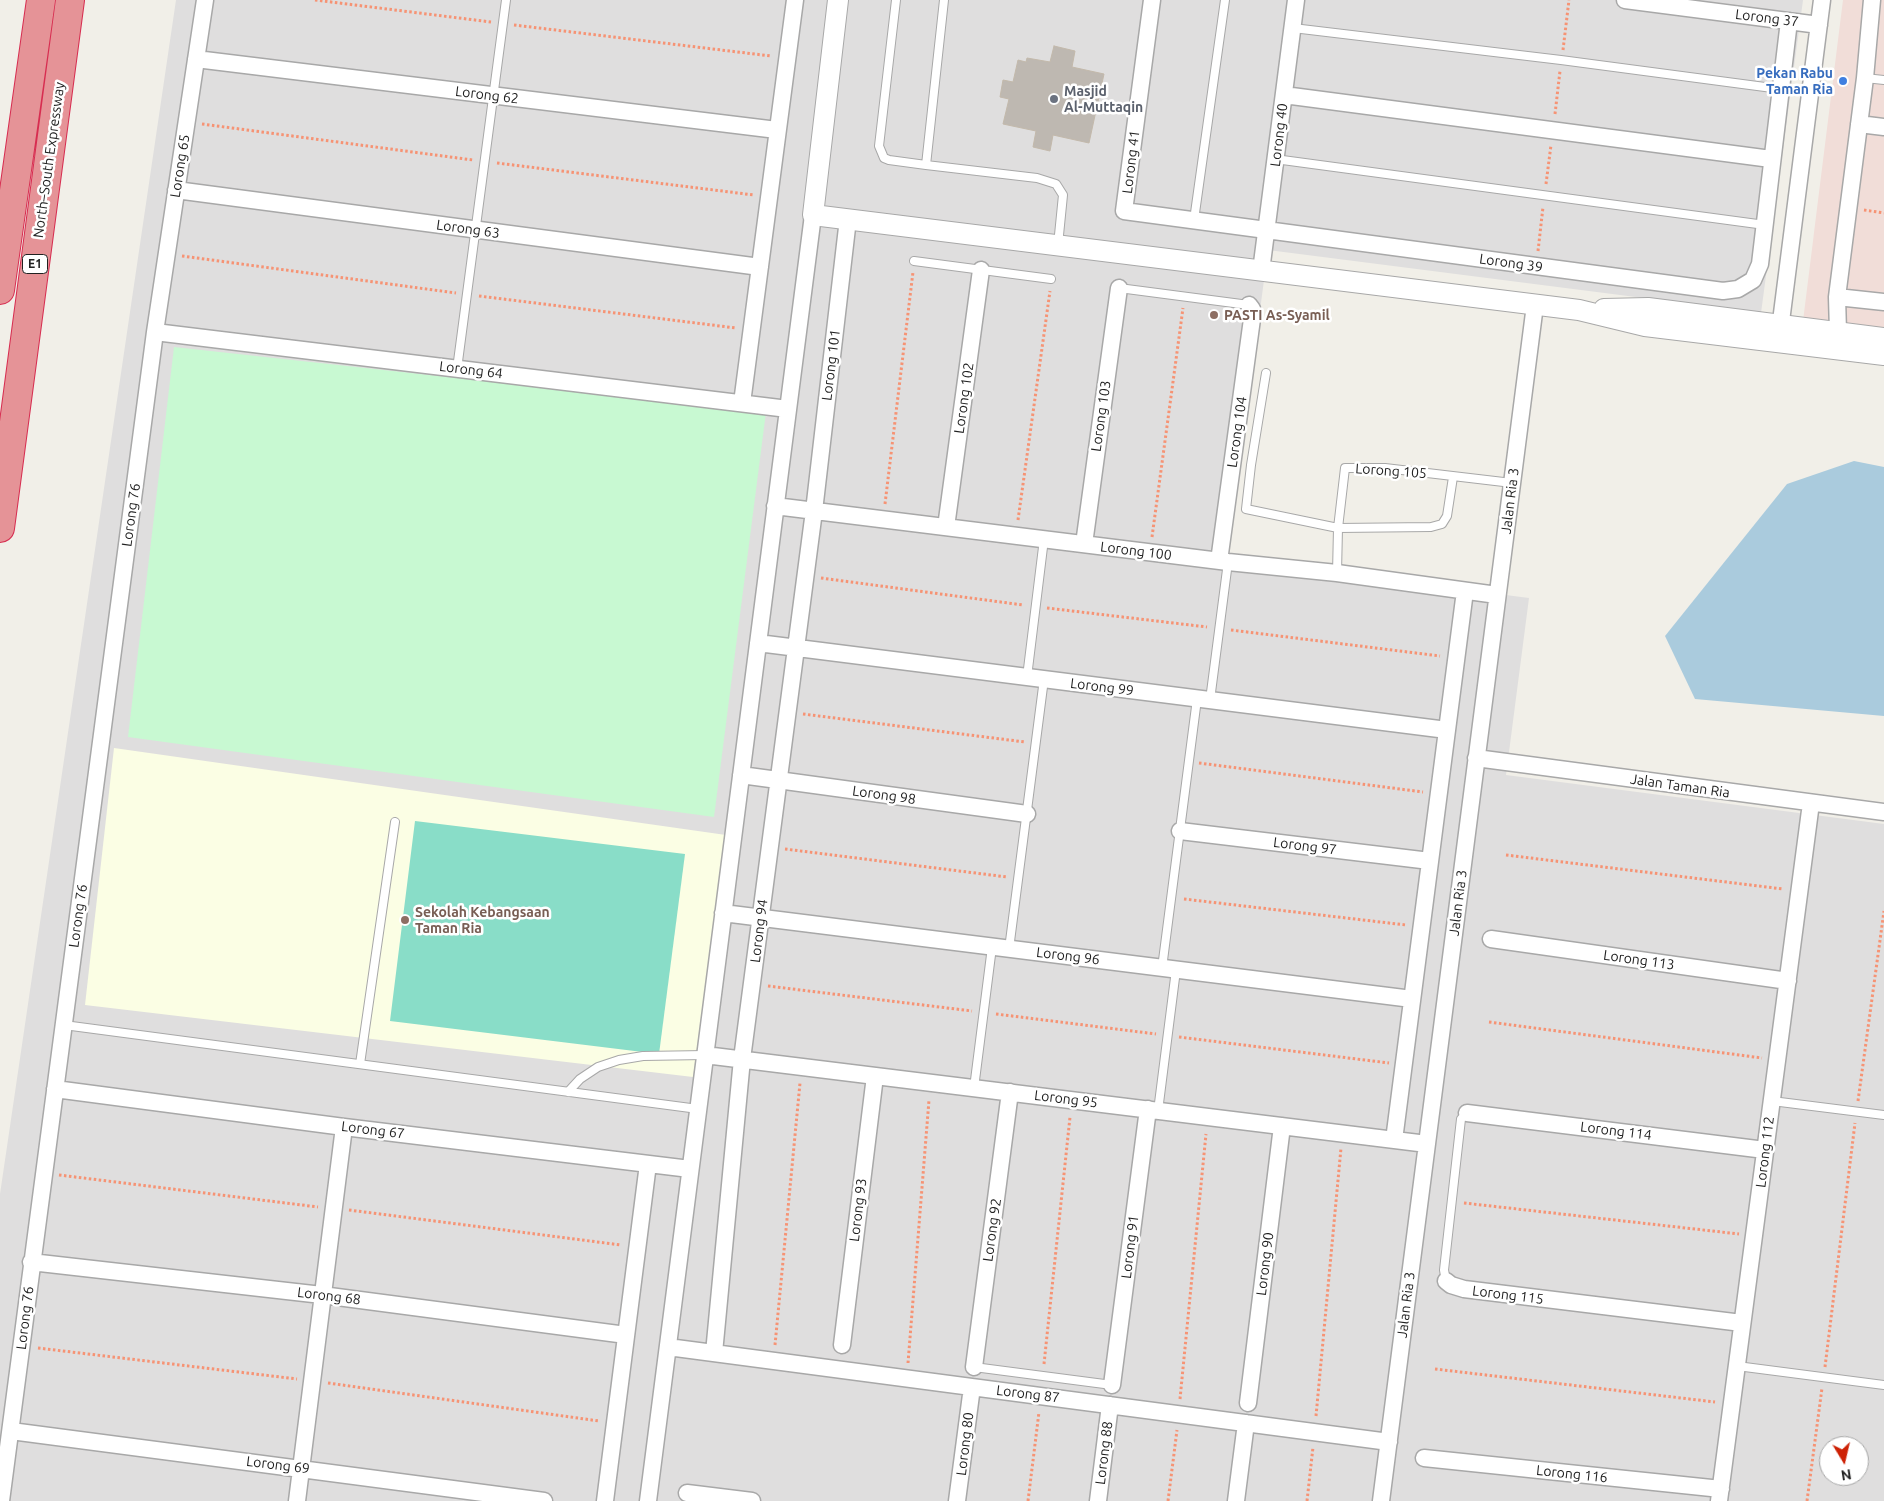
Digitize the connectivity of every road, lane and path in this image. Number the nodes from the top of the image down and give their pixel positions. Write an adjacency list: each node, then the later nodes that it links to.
1 (40, 0): 47 (highway, E1)
2 (70, 0): 68 (highway, North–South Expressway / E1)
3 (205, 0): 20 (street, Lorong 65)
4 (315, 0): 17 (path)
5 (506, 0): 17 (lane)
6 (795, 0): 21 (street)
7 (838, 0): 34 (street)
8 (896, 0): 32 (lane)
9 (944, 0): 32 (lane)
10 (1152, 0): 36 (street, Lorong 41)
11 (1225, 0): 36 (lane)
12 (1296, 0): 19 (street, Lorong 40)
13 (1625, 0): 16 (street, Lorong 37)
14 (1822, 0): 18 (street)
15 (1872, 0): 22 (street)
16 (1789, 21): 18 (street, Lorong 37); 24 (street)
17 (503, 23): 21 (path); 25 (lane)
18 (1820, 25): 55 (street)
19 (1292, 28): 24 (lane); 26 (street, Lorong 40)
20 (196, 58): 25 (street, Lorong 62); 33 (street, Lorong 65)
21 (787, 58): 29 (street)
22 (1865, 78): 23 (lane); 27 (street)
23 (1884, 80)
24 (1780, 88): 31 (street)
25 (494, 96): 29 (street, Lorong 62); 38 (lane)
26 (1284, 96): 30 (street, Lorong 40); 31 (street)
27 (1859, 124): 28 (street); 49 (street)
28 (1884, 127)
29 (778, 130): 42 (street)
30 (1275, 159): 37 (lane); 39 (street, Lorong 40)
31 (1772, 159): 37 (street)
32 (926, 166): 40 (lane)
33 (176, 190): 38 (street, Lorong 63); 53 (street, Lorong 65)
34 (813, 215): 35 (street); 61 (street)
35 (848, 219): 40 (street); 65 (street, Lorong 101)
36 (1194, 220): 39 (street, Lorong 41)
37 (1765, 225): 39 (street, Lorong 39)
38 (475, 230): 42 (street, Lorong 63); 58 (lane)
39 (1266, 230): 44 (street, Lorong 40)
40 (1058, 245): 44 (street)
41 (914, 261): 43 (lane); 66 (path)
42 (760, 267): 60 (street)
43 (981, 270): 45 (lane); 67 (street, Lorong 102)
44 (1261, 270): 52 (street)
45 (1051, 279): 70 (path)
46 (1119, 288): 48 (lane); 72 (street, Lorong 103)
47 (0, 290)
48 (1185, 296): 51 (lane); 73 (path)
49 (1837, 297): 50 (street); 54 (street)
50 (1884, 302)
51 (1249, 305): 74 (street, Lorong 104)
52 (1535, 305): 55 (street); 63 (street, Jalan Ria 3)
53 (155, 332): 58 (street, Lorong 64); 119 (street, Lorong 76)
54 (1838, 332): 55 (street); 56 (street)
55 (1780, 334): 57 (street)
56 (1884, 338)
57 (1884, 356)
58 (457, 368): 60 (street, Lorong 64)
59 (1266, 373): 69 (lane)
60 (742, 403): 61 (street, Lorong 64)
61 (788, 409): 64 (street)
62 (1452, 477): 63 (lane, Lorong 105); 69 (lane); 69 (lane, Lorong 105)
63 (1512, 484): 78 (street, Jalan Ria 3)
64 (775, 506): 65 (street, Lorong 100); 81 (street)
65 (814, 511): 66 (street, Lorong 100); 76 (street, Lorong 94)
66 (883, 519): 67 (street, Lorong 100)
67 (946, 527): 70 (street, Lorong 100)
68 (0, 528)
69 (1338, 528): 75 (lane, Lorong 105)
70 (1016, 536): 71 (street, Lorong 100)
71 (1044, 539): 72 (street, Lorong 100); 79 (lane)
72 (1084, 544): 73 (street, Lorong 100)
73 (1150, 552): 74 (street, Lorong 100)
74 (1223, 561): 75 (street, Lorong 100); 80 (lane)
75 (1337, 573): 77 (street, Lorong 100)
76 (806, 576): 79 (path); 82 (street, Lorong 94)
77 (1464, 591): 78 (street, Lorong 100); 83 (street)
78 (1497, 595): 90 (street, Jalan Ria 3)
79 (1035, 606): 80 (path); 84 (lane)
80 (1218, 628): 83 (path); 86 (lane)
81 (758, 643): 82 (street, Lorong 99); 92 (street)
82 (796, 648): 84 (street, Lorong 99); 87 (street, Lorong 94)
83 (1456, 658): 88 (street)
84 (1026, 677): 85 (street, Lorong 99)
85 (1044, 679): 86 (street, Lorong 99); 89 (lane)
86 (1203, 699): 88 (street, Lorong 99); 91 (lane)
87 (788, 712): 89 (path); 93 (street, Lorong 94)
88 (1447, 730): 94 (street)
89 (1036, 743): 97 (lane)
90 (1476, 758): 95 (street, Jalan Taman Ria); 145 (street, Jalan Ria 3)
91 (1188, 761): 94 (path); 99 (lane)
92 (741, 775): 93 (street, Lorong 98); 107 (street)
93 (779, 780): 97 (street, Lorong 98); 100 (street, Lorong 94)
94 (1438, 794): 102 (street)
95 (1811, 803): 96 (street, Jalan Taman Ria); 104 (street, Lorong 112)
96 (1884, 812)
97 (1027, 814): 103 (lane)
98 (395, 822): 124 (lane)
99 (1180, 831): 102 (street, Lorong 97); 105 (lane)
100 (770, 847): 103 (path); 108 (street, Lorong 94)
101 (1506, 856): 104 (path)
102 (1430, 861): 109 (street)
103 (1018, 878): 112 (lane)
104 (1800, 891): 114 (street, Lorong 112)
105 (1171, 897): 109 (path); 113 (lane)
106 (1884, 911): 137 (path)
107 (723, 913): 108 (street, Lorong 96); 121 (street)
108 (760, 918): 111 (street, Lorong 96); 115 (street, Lorong 94)
109 (1421, 926): 116 (street)
110 (1491, 939): 114 (street, Lorong 113)
111 (992, 947): 112 (street, Lorong 96); 117 (lane)
112 (1009, 949): 113 (street, Lorong 96)
113 (1169, 969): 116 (street, Lorong 96); 120 (lane)
114 (1788, 981): 123 (street, Lorong 112)
115 (752, 984): 117 (path); 122 (street, Lorong 94)
116 (1412, 999): 125 (street)
117 (984, 1012): 120 (path); 129 (lane)
118 (1489, 1022): 123 (path)
119 (64, 1025): 124 (lane); 130 (street, Lorong 76)
120 (1168, 1036): 125 (path); 136 (lane)
121 (705, 1055): 122 (street, Lorong 95); 131 (lane); 135 (street)
122 (742, 1059): 126 (street, Lorong 95); 162 (street, Lorong 94)
123 (1777, 1060): 134 (street, Lorong 112)
124 (360, 1064): 131 (lane)
125 (1403, 1065): 144 (street)
126 (802, 1067): 127 (street, Lorong 95); 163 (path)
127 (875, 1076): 128 (street, Lorong 95); 159 (street, Lorong 93)
128 (931, 1082): 129 (street, Lorong 95); 168 (path)
129 (974, 1088): 132 (street, Lorong 95)
130 (55, 1089): 142 (street, Lorong 67); 149 (street, Lorong 76)
131 (568, 1092): 135 (lane)
132 (1010, 1092): 133 (street, Lorong 95); 165 (street, Lorong 92)
133 (1072, 1100): 136 (street, Lorong 95); 167 (path)
134 (1772, 1101): 137 (lane); 146 (street, Lorong 112)
135 (698, 1109): 148 (street)
136 (1153, 1110): 140 (street, Lorong 95); 171 (street, Lorong 91)
137 (1857, 1111): 139 (lane); 169 (path)
138 (1467, 1113): 146 (street, Lorong 114); 150 (lane, Lorong 115)
139 (1884, 1115)
140 (1208, 1117): 141 (street, Lorong 95); 178 (path)
141 (1282, 1126): 143 (street, Lorong 95); 175 (street, Lorong 90)
142 (344, 1127): 147 (street, Lorong 67); 151 (street)
143 (1342, 1133): 144 (street, Lorong 95); 182 (path)
144 (1394, 1140): 145 (street, Lorong 95)
145 (1427, 1144): 183 (street, Jalan Ria 3)
146 (1765, 1150): 152 (street, Lorong 112)
147 (648, 1164): 148 (street, Lorong 67); 153 (street)
148 (690, 1169): 161 (street)
149 (43, 1173): 151 (path); 154 (street, Lorong 76)
150 (1452, 1202): 152 (path); 155 (lane, Lorong 115)
151 (334, 1208): 153 (path); 156 (street)
152 (1754, 1236): 157 (street, Lorong 112)
153 (637, 1247): 158 (street)
154 (32, 1262): 156 (street, Lorong 68); 160 (street, Lorong 76)
155 (1446, 1281): 157 (street, Lorong 115)
156 (322, 1295): 158 (street, Lorong 68); 170 (street)
157 (1742, 1322): 164 (street, Lorong 112)
158 (626, 1335): 179 (street)
159 (842, 1345)
160 (21, 1346): 170 (path); 181 (street, Lorong 76)
161 (668, 1347): 162 (street, Lorong 87); 192 (street)
162 (714, 1352): 163 (street, Lorong 87)
163 (774, 1361): 168 (street, Lorong 87)
164 (1737, 1366): 169 (lane); 176 (street, Lorong 112)
165 (974, 1367): 167 (lane)
166 (1435, 1369): 176 (path)
167 (1043, 1376): 171 (lane)
168 (906, 1378): 173 (street, Lorong 87)
169 (1824, 1378): 172 (lane); 201 (path)
170 (311, 1381): 179 (path); 185 (street)
171 (1112, 1385)
172 (1884, 1385)
173 (972, 1387): 174 (street, Lorong 87); 194 (street, Lorong 80)
174 (1041, 1396): 177 (street, Lorong 87); 195 (path)
175 (1248, 1403)
176 (1732, 1404): 187 (street, Lorong 112)
177 (1110, 1405): 178 (street, Lorong 87); 196 (street, Lorong 88)
178 (1179, 1414): 180 (street, Lorong 87); 197 (path)
179 (614, 1423): 191 (street)
180 (1246, 1423): 182 (street, Lorong 87); 198 (street)
181 (10, 1431): 185 (street, Lorong 69); 188 (street, Lorong 76)
182 (1314, 1432): 183 (street, Lorong 87); 199 (path)
183 (1389, 1442): 200 (street, Jalan Ria 3)
184 (1424, 1458): 187 (street, Lorong 116)
185 (301, 1468): 189 (street); 190 (street, Lorong 69)
186 (687, 1493): 193 (street)
187 (1720, 1495)
188 (1, 1501)
189 (297, 1501)
190 (544, 1501)
191 (604, 1501)
192 (648, 1501)
193 (752, 1501)
194 (957, 1501)
195 (1028, 1501)
196 (1098, 1501)
197 (1168, 1501)
198 (1236, 1501)
199 (1307, 1501)
200 (1381, 1501)
201 (1807, 1501)

